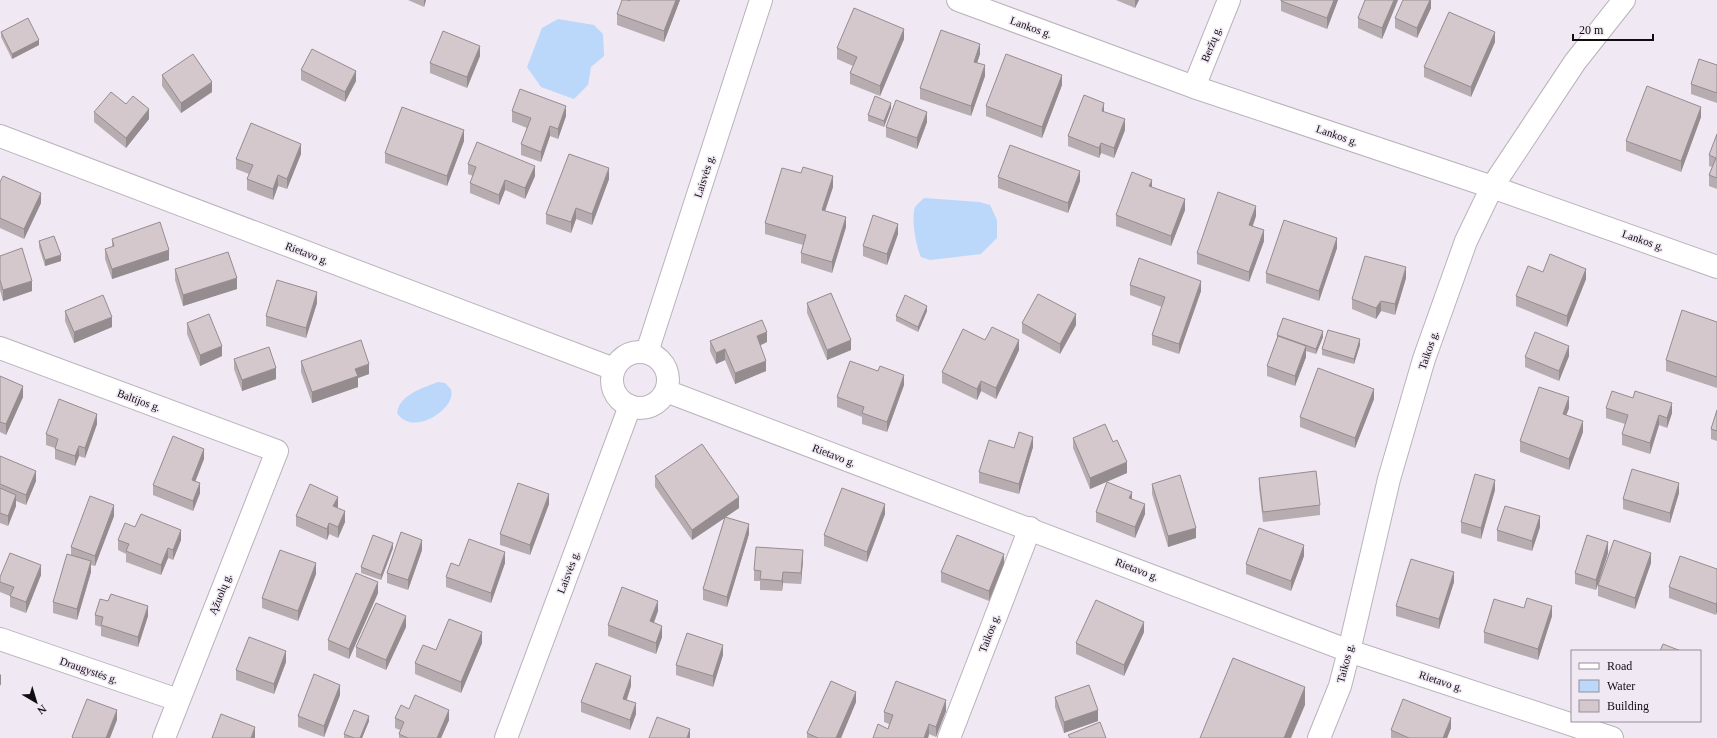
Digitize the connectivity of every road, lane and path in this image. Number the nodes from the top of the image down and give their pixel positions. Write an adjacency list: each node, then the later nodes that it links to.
1 (761, 0): 10 (street, Laisvės g.)
2 (958, 0): 5 (street, Lankos g.)
3 (1229, 0): 5 (street, Beržų g.)
4 (1624, 0): 7 (street, Taikos g.)
5 (1194, 87): 7 (street, Lankos g.)
6 (0, 136): 11 (street, Rietavo g.)
7 (1492, 187): 8 (street, Lankos g.); 17 (street, Taikos g.)
8 (1717, 266)
9 (0, 348): 14 (street, Baltijos g.)
10 (647, 352): 11 (street); 12 (street)
11 (614, 370): 13 (street)
12 (666, 391): 13 (street); 15 (street, Rietavo g.)
13 (630, 406): 20 (street, Laisvės g.)
14 (278, 451): 18 (street, Ąžuolų g.)
15 (1030, 528): 17 (street, Rietavo g.); 21 (street, Taikos g.)
16 (0, 639): 18 (street, Draugystės g.)
17 (1349, 651): 22 (street, Taikos g.); 23 (street, Rietavo g.)
18 (178, 700): 19 (street, Ąžuolų g.)
19 (164, 738)
20 (506, 738)
21 (949, 738)
22 (1319, 738)
23 (1612, 738)

